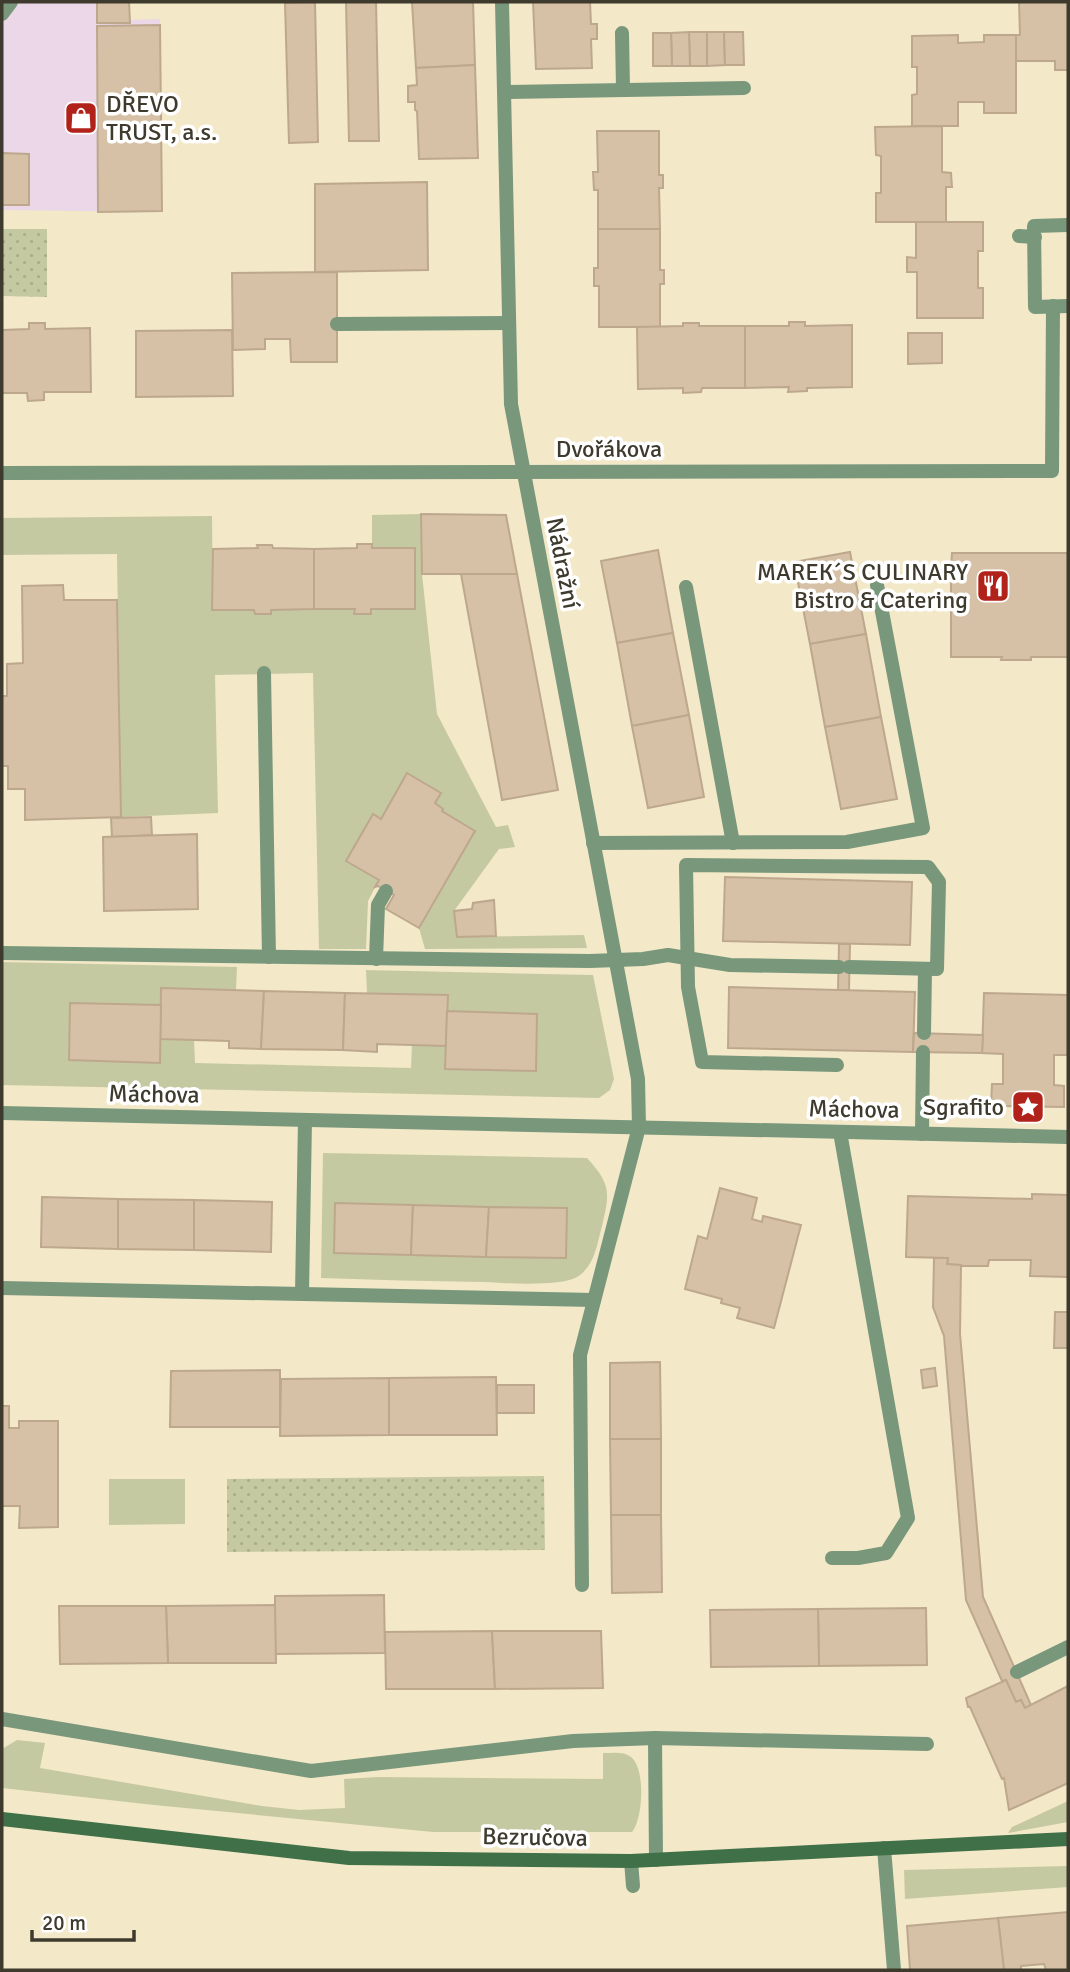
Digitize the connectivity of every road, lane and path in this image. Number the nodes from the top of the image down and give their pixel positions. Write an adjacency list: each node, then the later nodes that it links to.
1 (11, 2): 3 (street)
2 (502, 2): 7 (street, Nádražní)
3 (2, 14)
4 (622, 33): 6 (street)
5 (744, 88): 6 (street)
6 (623, 89): 7 (street)
7 (505, 92): 12 (street, Nádražní)
8 (1068, 225): 10 (street)
9 (1019, 236): 10 (street)
10 (1035, 237): 11 (street, Dvořákova)
11 (1061, 306): 14 (street, Dvořákova)
12 (509, 323): 13 (street); 14 (street, Nádražní)
13 (337, 324)
14 (523, 471): 15 (street, Dvořákova); 19 (street, Nádražní)
15 (2, 472)
16 (877, 585): 20 (street)
17 (686, 587): 20 (street)
18 (264, 673): 23 (street)
19 (593, 843): 20 (street); 26 (street, Nádražní)
20 (733, 843)
21 (386, 891): 25 (street)
22 (2, 953): 23 (street)
23 (269, 957): 25 (street)
24 (687, 958): 26 (street); 27 (street); 27 (street); 30 (street)
25 (376, 959): 26 (street)
26 (615, 960): 33 (street, Nádražní)
27 (925, 969): 28 (street)
28 (924, 1033)
29 (923, 1052): 35 (street)
30 (837, 1065)
31 (2, 1113): 32 (street, Máchova)
32 (305, 1120): 33 (street, Máchova); 38 (street)
33 (639, 1127): 34 (street, Máchova); 39 (street)
34 (840, 1132): 35 (street, Máchova); 40 (street)
35 (922, 1134): 36 (street, Máchova)
36 (1068, 1137)
37 (2, 1289): 38 (street)
38 (302, 1294): 39 (street)
39 (594, 1300): 41 (street)
40 (832, 1558)
41 (582, 1585)
42 (1068, 1647): 43 (street)
43 (1017, 1672)
44 (2, 1719): 45 (street)
45 (655, 1738): 46 (street); 50 (street)
46 (927, 1744)
47 (2, 1819): 51 (street, Bezručova)
48 (1068, 1839): 49 (street, Bezručova)
49 (884, 1848): 50 (street, Bezručova); 53 (street)
50 (656, 1860): 51 (street, Bezručova)
51 (631, 1861): 52 (street)
52 (633, 1886)
53 (894, 1970)

